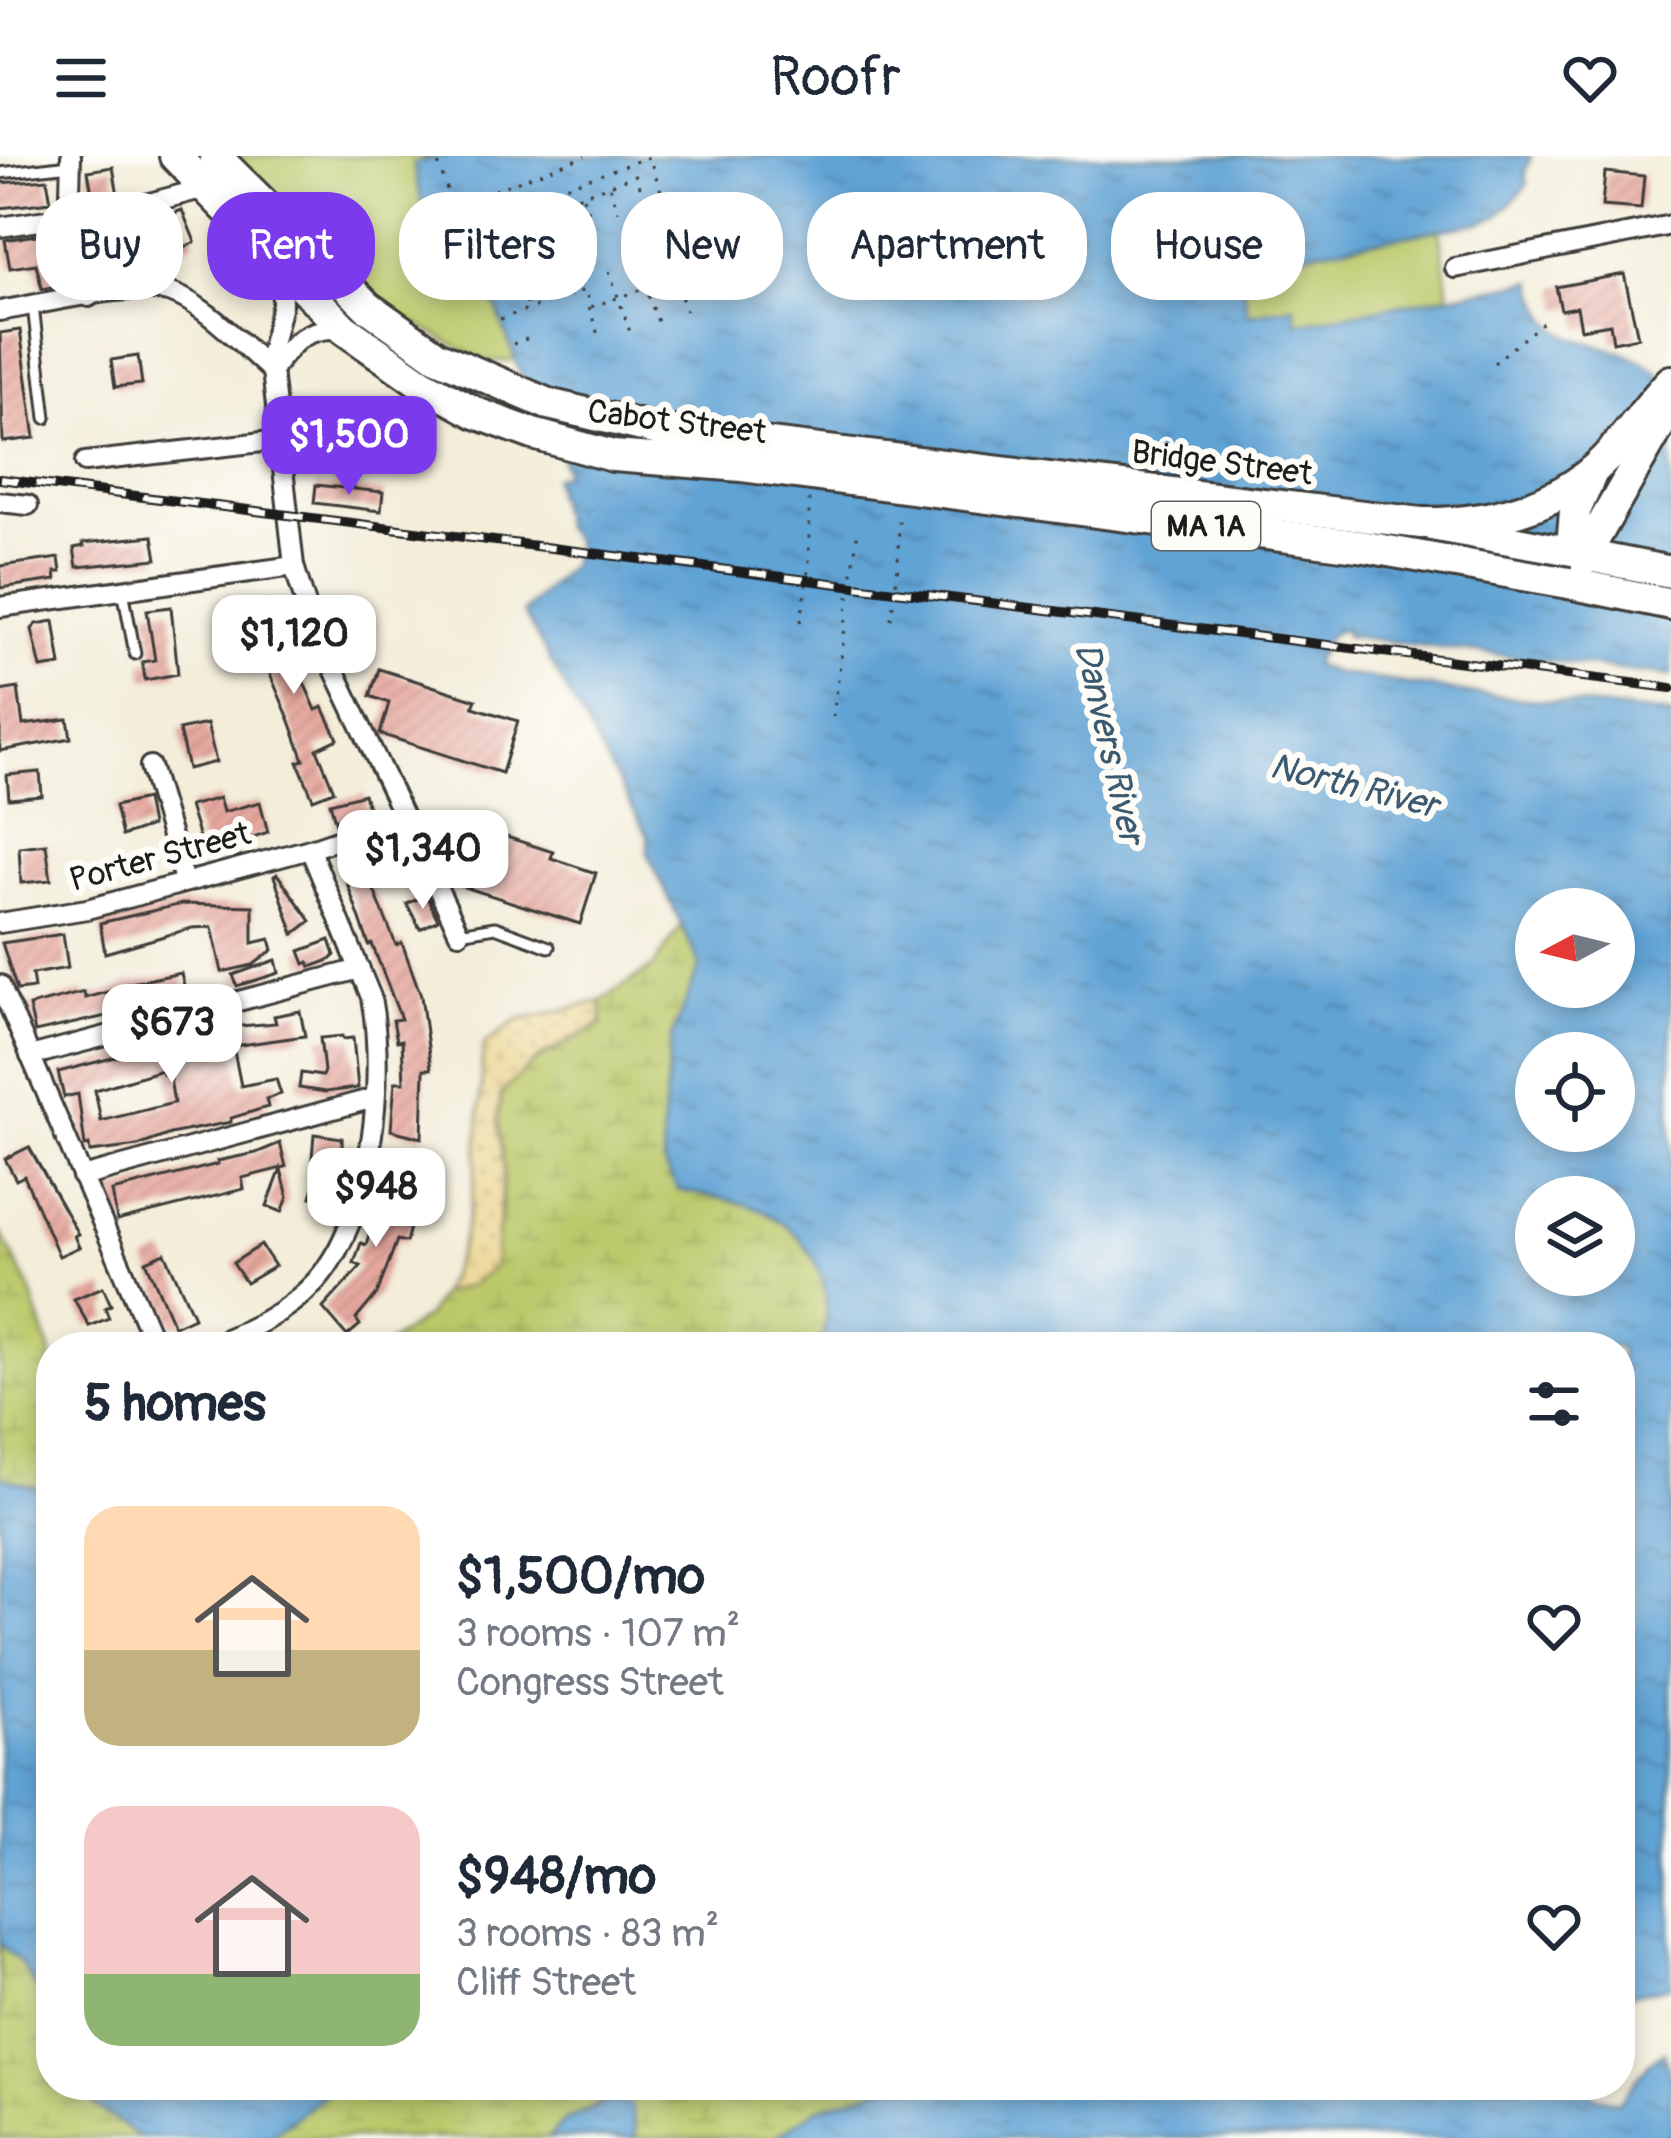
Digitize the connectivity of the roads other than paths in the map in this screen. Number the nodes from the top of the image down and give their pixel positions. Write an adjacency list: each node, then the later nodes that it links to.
1 (175, 156): 5 (main road, Cabot Street / MA 1A)
2 (215, 156): 26 (main road, Cabot Street / MA 1A, bridge)
3 (70, 160): 4 (lane); 6 (street)
4 (0, 173)
5 (206, 188): 7 (main road, Cabot Street / MA 1A); 8 (street)
6 (72, 192)
7 (210, 192)
8 (183, 194)
9 (36, 222): 11 (street)
10 (1671, 225): 12 (street)
11 (0, 227)
12 (1455, 268)
13 (70, 300): 17 (street)
14 (183, 300): 20 (street)
15 (282, 300): 20 (street)
16 (315, 300): 19 (main road, Cabot Street / MA 1A)
17 (32, 306): 18 (street); 23 (lane)
18 (0, 310)
19 (344, 329): 20 (street); 26 (main road, Cabot Street / MA 1A, bridge)
20 (272, 371): 24 (street)
21 (1671, 380): 27 (main road, Bridge Street / MA 1A)
22 (1671, 405): 31 (main road)
23 (46, 418)
24 (280, 440): 25 (street); 32 (street)
25 (86, 462)
26 (837, 466): 30 (main road, Bridge Street / MA 1A, bridge); 31 (main road, Bridge Street / MA 1A, bridge)
27 (1592, 472): 30 (main road, Bridge Street / MA 1A); 31 (main road, Bridge Street)
28 (0, 502): 29 (street)
29 (28, 505)
30 (1421, 523): 31 (main road)
31 (1574, 564): 33 (main road); 35 (main road)
32 (294, 566): 34 (street); 39 (street)
33 (1671, 572)
34 (123, 590): 36 (street); 37 (lane)
35 (1671, 604)
36 (0, 607)
37 (135, 654)
38 (150, 766): 41 (street)
39 (402, 818): 40 (street, Porter Street); 43 (street)
40 (310, 849): 41 (street, Porter Street); 45 (street)
41 (184, 880): 42 (street, Porter Street)
42 (0, 923)
43 (459, 933): 44 (lane)
44 (549, 946)
45 (360, 969): 47 (street); 48 (street)
46 (0, 986): 47 (street)
47 (30, 1056): 49 (street)
48 (374, 1097): 49 (street); 51 (street)
49 (82, 1177): 50 (street)
50 (149, 1332)
51 (239, 1332)

